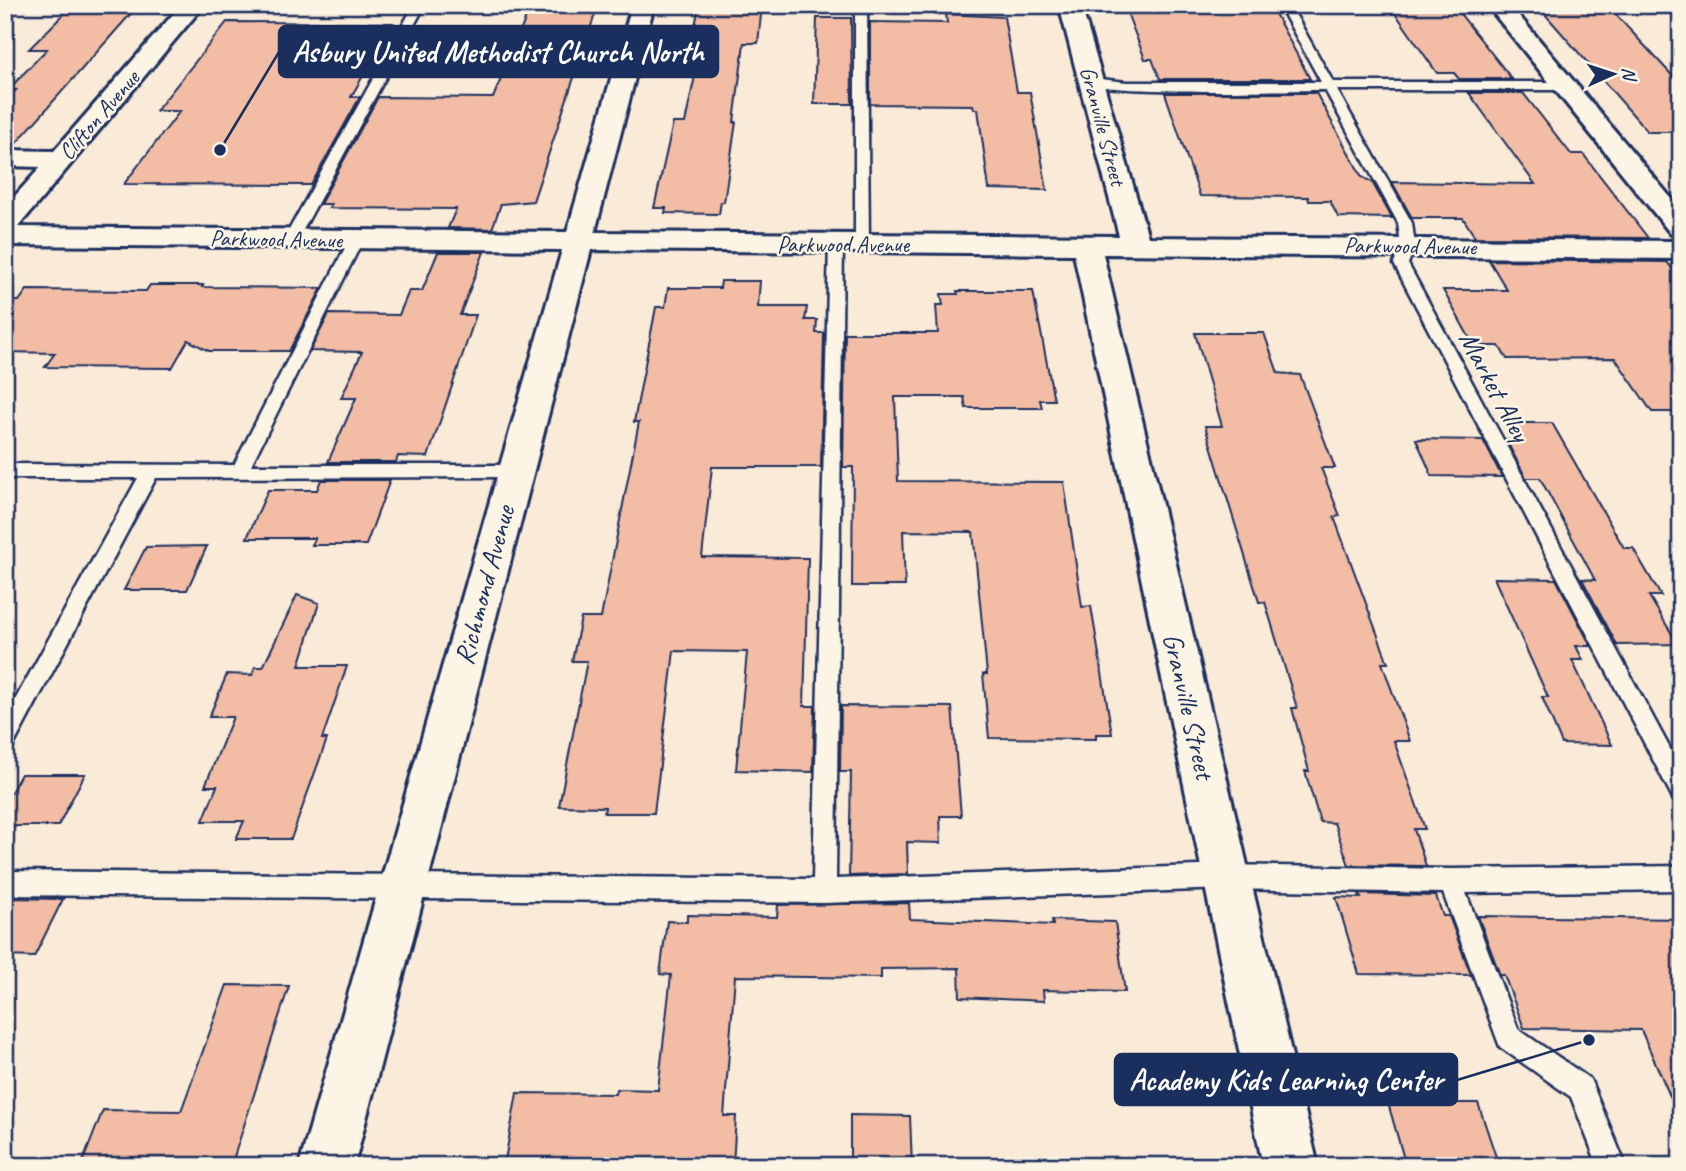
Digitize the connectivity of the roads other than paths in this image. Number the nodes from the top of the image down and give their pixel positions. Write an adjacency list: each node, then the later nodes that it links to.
1 (193, 5): 12 (street, Clifton Avenue)
2 (420, 5): 16 (lane)
3 (643, 5): 18 (street, Richmond Avenue)
4 (861, 5): 19 (lane)
5 (1070, 5): 8 (street, Granville Street)
6 (1284, 5): 10 (lane, Market Alley)
7 (1498, 5): 9 (street)
8 (1091, 82): 10 (lane); 21 (street, Granville Street)
9 (1564, 86): 10 (lane); 14 (street)
10 (1327, 87): 22 (lane, Market Alley)
11 (5, 158): 12 (street)
12 (61, 159): 13 (street, Clifton Avenue)
13 (5, 225)
14 (1681, 228)
15 (5, 236): 16 (street, Parkwood Avenue)
16 (291, 239): 17 (street, Parkwood Avenue)
17 (356, 240): 18 (street, Parkwood Avenue); 25 (lane)
18 (578, 241): 19 (street, Parkwood Avenue); 27 (street, Richmond Avenue)
19 (849, 244): 20 (street, Parkwood Avenue); 35 (lane)
20 (1087, 246): 21 (street, Parkwood Avenue); 30 (street, Granville Street)
21 (1136, 246): 22 (street, Parkwood Avenue)
22 (1408, 246): 23 (street, Parkwood Avenue); 29 (lane, Market Alley)
23 (1681, 250)
24 (150, 470): 25 (lane); 26 (lane); 28 (lane)
25 (240, 470): 27 (lane)
26 (5, 471)
27 (515, 472): 34 (street, Richmond Avenue)
28 (5, 739)
29 (1681, 791)
30 (1227, 877): 32 (lane); 35 (lane); 37 (street, Granville Street)
31 (1681, 878): 32 (lane)
32 (1450, 881): 38 (lane)
33 (5, 883): 34 (lane)
34 (402, 886): 35 (lane); 36 (street, Richmond Avenue)
35 (824, 891)
36 (326, 1166)
37 (1291, 1166)
38 (1612, 1166)

